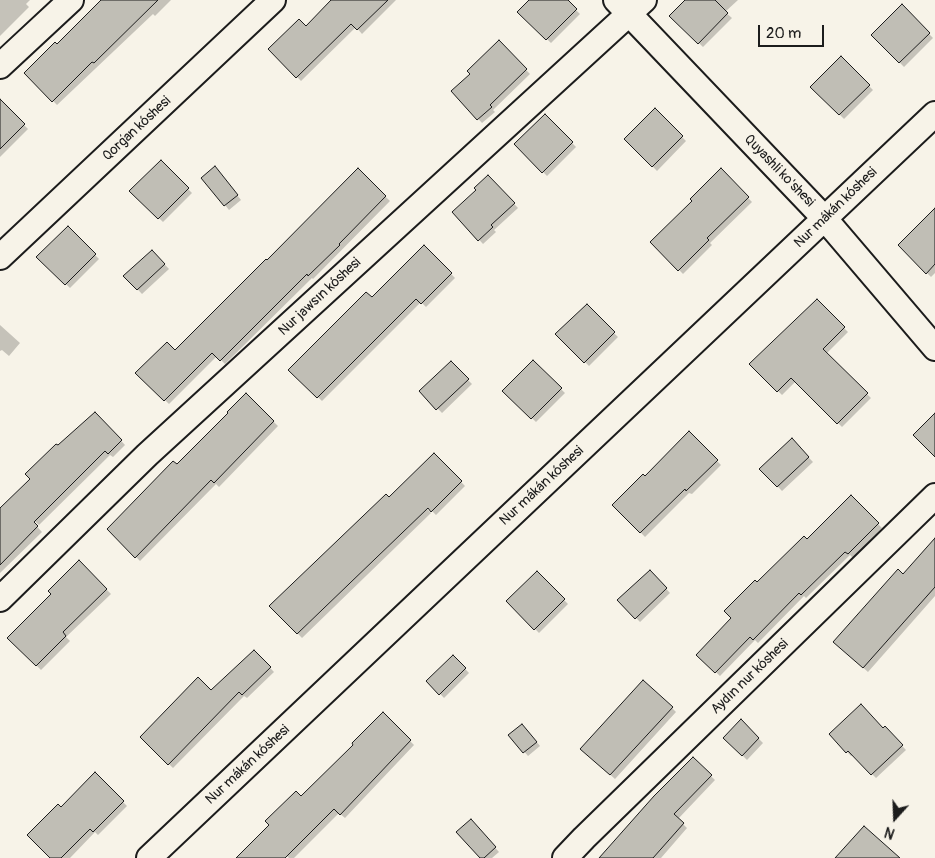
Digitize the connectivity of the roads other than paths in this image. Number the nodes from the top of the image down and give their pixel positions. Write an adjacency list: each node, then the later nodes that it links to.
1 (71, 0): 4 (street)
2 (274, 0): 7 (street, Qorǵan kóshesi)
3 (629, 5): 6 (street, Quyashli ko'shesi); 10 (street, Nur jawsın kóshesi)
4 (0, 66)
5 (935, 114): 6 (street, Nur mákán kóshesi)
6 (825, 219): 8 (street, Quyashli ko'shesi); 11 (street, Nur mákán kóshesi)
7 (0, 257)
8 (935, 348)
9 (935, 496): 12 (street, Aydın nur kóshesi)
10 (0, 599)
11 (149, 858)
12 (565, 858)

